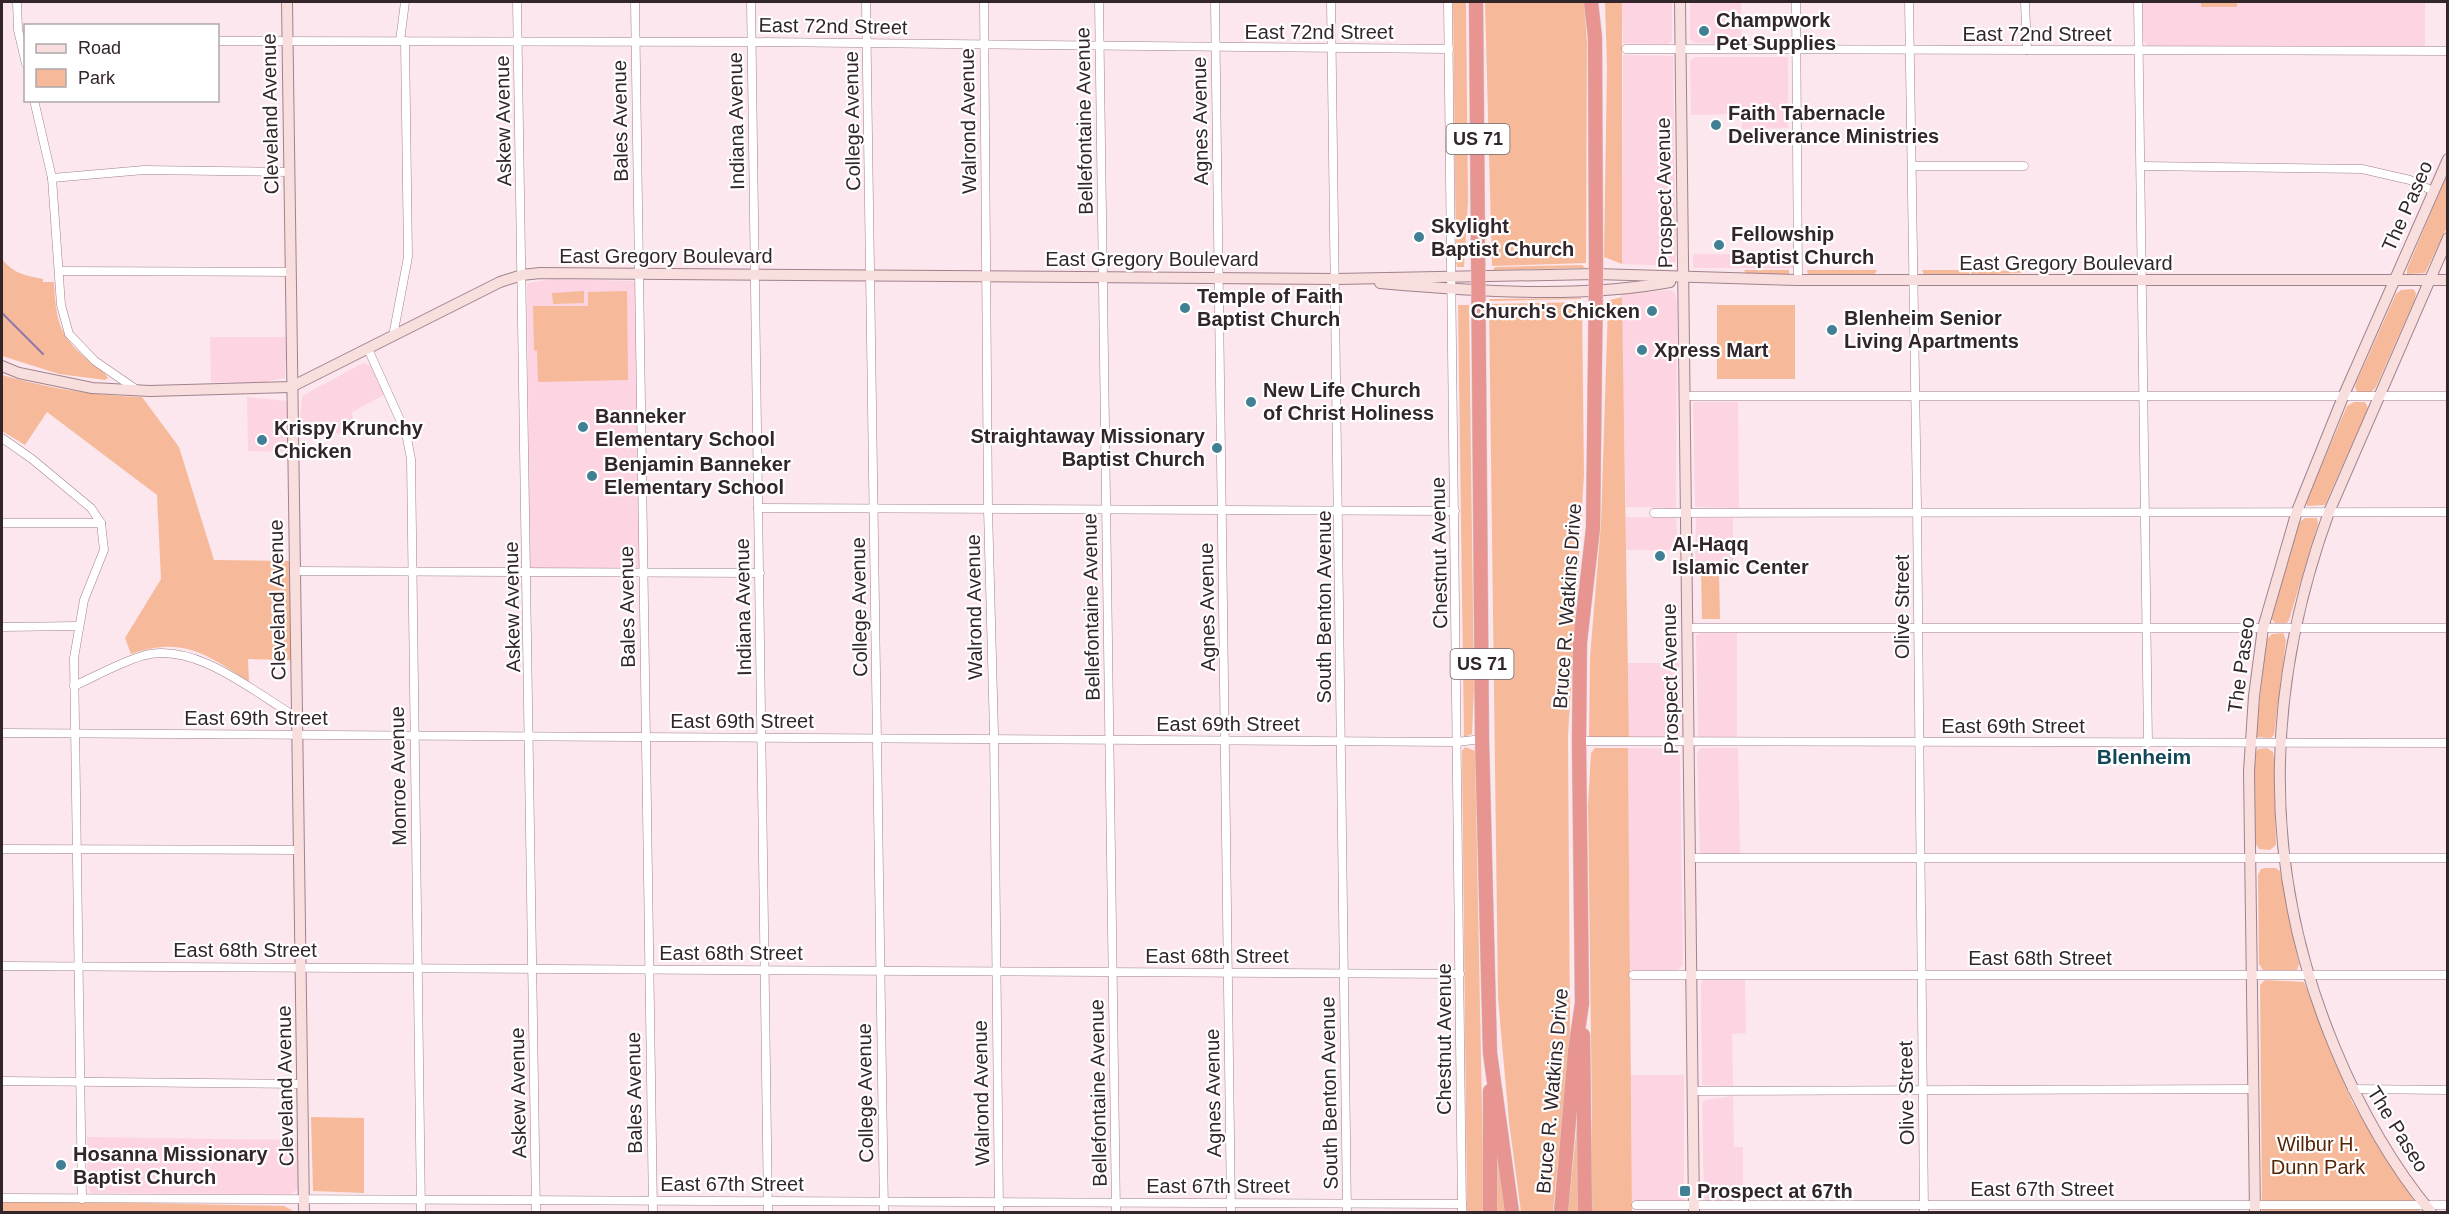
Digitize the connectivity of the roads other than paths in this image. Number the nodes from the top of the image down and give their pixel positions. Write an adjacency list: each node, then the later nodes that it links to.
1 (17, 2): 39 (street)
2 (287, 2): 21 (main road, Cleveland Avenue)
3 (405, 2): 22 (street)
4 (518, 2): 23 (street, Askew Avenue)
5 (635, 2): 24 (street, Bales Avenue)
6 (751, 2): 25 (street, Indiana Avenue)
7 (866, 2): 26 (street, College Avenue)
8 (984, 2): 27 (street, Walrond Avenue)
9 (1099, 2): 28 (street, Bellefontaine Avenue)
10 (1215, 2): 29 (street, Agnes Avenue)
11 (1331, 2): 30 (street, South Benton Avenue)
12 (1448, 2): 31 (street, Chestnut Avenue)
13 (1476, 2): 58 (highway, Bruce R. Watkins Drive / US 71)
14 (1591, 2): 51 (highway, Bruce R. Watkins Drive)
15 (1680, 2): 37 (main road, Prospect Avenue)
16 (1796, 2): 33 (street)
17 (1909, 2): 34 (street, Olive Street)
18 (2025, 2): 35 (street)
19 (2138, 2): 36 (street)
20 (219, 41): 21 (street, East 72nd Street)
21 (288, 41): 22 (street, East 72nd Street); 45 (main road, Cleveland Avenue)
22 (403, 41): 23 (street, East 72nd Street); 73 (street)
23 (518, 41): 24 (street, East 72nd Street); 54 (street, Askew Avenue)
24 (636, 41): 25 (street, East 72nd Street); 52 (street, Bales Avenue)
25 (751, 42): 26 (street, East 72nd Street); 53 (street, Indiana Avenue)
26 (867, 43): 27 (street, East 72nd Street); 55 (street, College Avenue)
27 (984, 45): 28 (street, East 72nd Street); 56 (street, Walrond Avenue)
28 (1100, 46): 29 (street, East 72nd Street); 59 (street, Bellefontaine Avenue)
29 (1216, 48): 30 (street, East 72nd Street); 60 (street, Agnes Avenue)
30 (1332, 48): 31 (street, East 72nd Street); 62 (street, South Benton Avenue)
31 (1449, 49): 57 (street, Chestnut Avenue)
32 (1626, 49): 37 (street, East 72nd Street)
33 (1797, 50): 34 (street, East 72nd Street); 37 (street, East 72nd Street); 64 (street)
34 (1909, 50): 35 (street, East 72nd Street); 42 (street, Olive Street)
35 (2027, 50): 36 (street, East 72nd Street)
36 (2138, 50): 38 (street, East 72nd Street); 44 (street)
37 (1680, 51): 61 (main road, Prospect Avenue)
38 (2448, 51)
39 (24, 56)
40 (34, 102): 46 (street)
41 (2448, 159): 47 (main road, The Paseo)
42 (1912, 166): 43 (street); 65 (street, Olive Street)
43 (2024, 166)
44 (2141, 166): 47 (street); 69 (street)
45 (288, 172): 46 (street); 50 (main road, Cleveland Avenue)
46 (52, 178): 49 (street)
47 (2433, 191): 66 (main road, The Paseo)
48 (2448, 238): 67 (main road, The Paseo)
49 (59, 271): 50 (street); 77 (street)
50 (290, 272): 76 (main road, Cleveland Avenue)
51 (1596, 273): 58 (main road, East Gregory Boulevard); 61 (main road, East Gregory Boulevard); 70 (highway, Bruce R. Watkins Drive)
52 (639, 274): 53 (main road, East Gregory Boulevard); 54 (main road, East Gregory Boulevard); 104 (street, Bales Avenue)
53 (755, 274): 55 (main road, East Gregory Boulevard); 86 (street, Indiana Avenue)
54 (522, 275): 73 (main road, East Gregory Boulevard); 103 (street, Askew Avenue)
55 (871, 275): 56 (main road, East Gregory Boulevard); 85 (street, College Avenue)
56 (986, 276): 59 (main road, East Gregory Boulevard); 87 (street, Walrond Avenue)
57 (1452, 276): 58 (main road, East Gregory Boulevard); 63 (main road, East Gregory Boulevard); 71 (street, Chestnut Avenue)
58 (1479, 276): 72 (highway, Bruce R. Watkins Drive / US 71)
59 (1103, 277): 60 (main road, East Gregory Boulevard); 92 (street, Bellefontaine Avenue)
60 (1219, 278): 62 (main road, East Gregory Boulevard); 88 (street, Agnes Avenue)
61 (1684, 278): 64 (main road, East Gregory Boulevard); 70 (main road, East Gregory Boulevard); 78 (main road, Prospect Avenue)
62 (1336, 279): 63 (main road, East Gregory Boulevard); 89 (street, South Benton Avenue)
63 (1359, 279): 71 (main road, East Gregory Boulevard)
64 (1798, 280): 65 (main road, East Gregory Boulevard)
65 (1914, 280): 69 (main road, East Gregory Boulevard); 79 (street, Olive Street)
66 (2394, 280): 67 (main road, East Gregory Boulevard); 69 (main road, East Gregory Boulevard); 83 (main road, The Paseo)
67 (2429, 280): 68 (main road, East Gregory Boulevard); 81 (main road, The Paseo)
68 (2448, 280)
69 (2142, 281): 80 (street)
70 (1596, 289): 72 (main road, East Gregory Boulevard); 129 (highway, Bruce R. Watkins Drive)
71 (1453, 290): 72 (main road, East Gregory Boulevard); 90 (street, Chestnut Avenue)
72 (1480, 291): 125 (highway, Bruce R. Watkins Drive / US 71)
73 (393, 336): 74 (main road, East Gregory Boulevard)
74 (368, 349): 76 (main road, East Gregory Boulevard); 102 (street, Monroe Avenue)
75 (2, 366): 77 (main road, East Gregory Boulevard)
76 (291, 387): 77 (main road, East Gregory Boulevard); 101 (main road, Cleveland Avenue)
77 (138, 391)
78 (1685, 396): 79 (street); 98 (main road, Prospect Avenue)
79 (1915, 396): 80 (street); 93 (street, Olive Street)
80 (2144, 396): 83 (street); 94 (street)
81 (2378, 396): 82 (street); 83 (street); 95 (main road, The Paseo)
82 (2448, 396)
83 (2343, 397): 91 (main road, The Paseo)
84 (2, 438): 100 (street)
85 (874, 507): 86 (street); 87 (street); 123 (street, College Avenue)
86 (758, 508): 105 (street, Indiana Avenue)
87 (988, 509): 92 (street); 124 (street, Walrond Avenue)
88 (1222, 510): 89 (street); 92 (street); 127 (street, Agnes Avenue)
89 (1339, 511): 90 (street); 128 (street, South Benton Avenue)
90 (1455, 511): 130 (street, Chestnut Avenue)
91 (2297, 511): 94 (street); 95 (street); 109 (main road, The Paseo)
92 (1106, 512): 126 (street, Bellefontaine Avenue)
93 (1917, 512): 94 (street); 98 (street); 112 (street, Olive Street)
94 (2145, 512): 113 (street)
95 (2329, 512): 96 (street); 110 (main road, The Paseo)
96 (2448, 512)
97 (1654, 513): 98 (street)
98 (1686, 513): 108 (main road, Prospect Avenue)
99 (2, 523): 100 (street)
100 (101, 523): 107 (street)
101 (295, 571): 102 (street); 115 (main road, Cleveland Avenue)
102 (412, 573): 103 (street); 120 (street, Monroe Avenue)
103 (528, 573): 104 (street); 119 (street, Askew Avenue)
104 (643, 573): 105 (street); 121 (street, Bales Avenue)
105 (760, 573): 122 (street, Indiana Avenue)
106 (2, 627): 107 (street)
107 (78, 627): 114 (street)
108 (1688, 628): 112 (street); 133 (main road, Prospect Avenue)
109 (2263, 628): 110 (street); 113 (street); 131 (main road, The Paseo)
110 (2294, 628): 111 (street); 132 (main road, The Paseo)
111 (2448, 628)
112 (1918, 629): 113 (street); 134 (street, Olive Street)
113 (2147, 629): 135 (street)
114 (74, 686): 115 (street); 117 (street)
115 (296, 717): 118 (main road, Cleveland Avenue)
116 (2, 733): 117 (street, East 69th Street)
117 (76, 734): 118 (street, East 69th Street); 138 (street)
118 (296, 734): 120 (street, East 69th Street); 139 (main road, Cleveland Avenue)
119 (530, 736): 120 (street, East 69th Street); 121 (street, East 69th Street); 149 (street, Askew Avenue)
120 (414, 737): 148 (street, Monroe Avenue)
121 (645, 737): 122 (street, East 69th Street); 150 (street, Bales Avenue)
122 (762, 738): 123 (street, East 69th Street); 151 (street, Indiana Avenue)
123 (877, 739): 124 (street, East 69th Street); 152 (street, College Avenue)
124 (993, 739): 126 (street, East 69th Street); 153 (street, Walrond Avenue)
125 (1482, 739): 130 (street, East 69th Street); 165 (highway, Bruce R. Watkins Drive / US 71)
126 (1109, 740): 127 (street, East 69th Street); 154 (street, Bellefontaine Avenue)
127 (1226, 741): 128 (street, East 69th Street); 155 (street, Agnes Avenue)
128 (1341, 741): 130 (street, East 69th Street); 156 (street, South Benton Avenue)
129 (1579, 741): 133 (street, East 69th Street); 164 (highway, Bruce R. Watkins Drive)
130 (1457, 742): 157 (street, Chestnut Avenue)
131 (2250, 742): 132 (street, East 69th Street); 135 (street, East 69th Street); 141 (main road, The Paseo)
132 (2279, 742): 136 (street, East 69th Street); 142 (main road, The Paseo)
133 (1689, 743): 134 (street, East 69th Street); 140 (main road, Prospect Avenue)
134 (1919, 743): 135 (street, East 69th Street); 144 (street, Olive Street)
135 (2148, 743)
136 (2448, 743)
137 (2, 849): 138 (street)
138 (78, 849): 139 (street); 146 (street)
139 (298, 850): 147 (main road, Cleveland Avenue)
140 (1690, 858): 144 (street); 160 (main road, Prospect Avenue)
141 (2250, 858): 142 (street); 144 (street); 158 (main road, The Paseo)
142 (2283, 858): 143 (street); 162 (main road, The Paseo)
143 (2448, 858)
144 (1920, 860): 161 (street, Olive Street)
145 (2, 966): 146 (street, East 68th Street)
146 (79, 966): 147 (street, East 68th Street); 167 (street)
147 (301, 967): 148 (street, East 68th Street); 168 (main road, Cleveland Avenue)
148 (417, 968): 149 (street, East 68th Street); 177 (street, Monroe Avenue)
149 (533, 969): 150 (street, East 68th Street); 178 (street, Askew Avenue)
150 (649, 969): 151 (street, East 68th Street); 179 (street, Bales Avenue)
151 (765, 970): 152 (street, East 68th Street); 180 (street, Indiana Avenue)
152 (880, 971): 153 (street, East 68th Street); 181 (street, College Avenue)
153 (996, 972): 154 (street, East 68th Street); 182 (street, Walrond Avenue)
154 (1113, 972): 155 (street, East 68th Street); 183 (street, Bellefontaine Avenue)
155 (1228, 972): 156 (street, East 68th Street); 184 (street, Agnes Avenue)
156 (1344, 974): 157 (street, East 68th Street); 187 (street, South Benton Avenue)
157 (1460, 974): 188 (street, Chestnut Avenue)
158 (2250, 974): 161 (street, East 68th Street); 162 (street, East 68th Street); 170 (main road, The Paseo)
159 (1633, 975): 160 (street, East 68th Street)
160 (1691, 975): 161 (street, East 68th Street); 173 (main road, Prospect Avenue)
161 (1921, 975): 169 (street, Olive Street)
162 (2307, 975): 163 (street, East 68th Street); 171 (main road, The Paseo)
163 (2448, 975)
164 (1582, 1003): 207 (highway, Bruce R. Watkins Drive); 208 (highway)
165 (1490, 1053): 205 (highway); 206 (highway, Bruce R. Watkins Drive / US 71)
166 (2, 1081): 167 (street)
167 (80, 1081): 168 (street); 176 (street)
168 (302, 1084): 175 (main road, Cleveland Avenue)
169 (1923, 1089): 170 (street); 173 (street); 192 (street, Olive Street)
170 (2253, 1089): 189 (main road, The Paseo)
171 (2352, 1089): 172 (street); 195 (main road, The Paseo)
172 (2448, 1090)
173 (1693, 1091): 190 (main road, Prospect Avenue)
174 (2, 1198): 176 (street, East 67th Street)
175 (304, 1198): 176 (street, East 67th Street); 177 (street, East 67th Street); 196 (main road, Cleveland Avenue)
176 (82, 1199)
177 (421, 1199): 178 (street, East 67th Street); 197 (street, Monroe Avenue)
178 (536, 1199): 179 (street, East 67th Street); 198 (street, Askew Avenue)
179 (652, 1201): 180 (street, East 67th Street); 199 (street, Bales Avenue)
180 (768, 1201): 181 (street, East 67th Street); 200 (street, Indiana Avenue)
181 (884, 1201): 182 (street, East 67th Street); 201 (street, College Avenue)
182 (999, 1202): 183 (street, East 67th Street); 202 (street, Walrond Avenue)
183 (1116, 1202): 184 (street, East 67th Street); 203 (street, Bellefontaine Avenue)
184 (1230, 1203): 187 (street, East 67th Street); 204 (street, Agnes Avenue)
185 (1636, 1205): 190 (street, East 67th Street)
186 (2448, 1205): 195 (street, East 67th Street)
187 (1347, 1208): 188 (street, East 67th Street)
188 (1462, 1208)
189 (2255, 1208): 194 (street, East 67th Street); 195 (street, East 67th Street)
190 (1694, 1209): 191 (street, East 67th Street)
191 (1808, 1209): 192 (street, East 67th Street)
192 (1924, 1209): 193 (street, East 67th Street)
193 (2039, 1209): 194 (street, East 67th Street)
194 (2155, 1209)
195 (2428, 1209)
196 (304, 1212)
197 (421, 1212)
198 (536, 1212)
199 (653, 1212)
200 (768, 1212)
201 (884, 1212)
202 (999, 1212)
203 (1116, 1212)
204 (1231, 1212)
205 (1490, 1212)
206 (1512, 1212)
207 (1561, 1212)
208 (1585, 1212)

